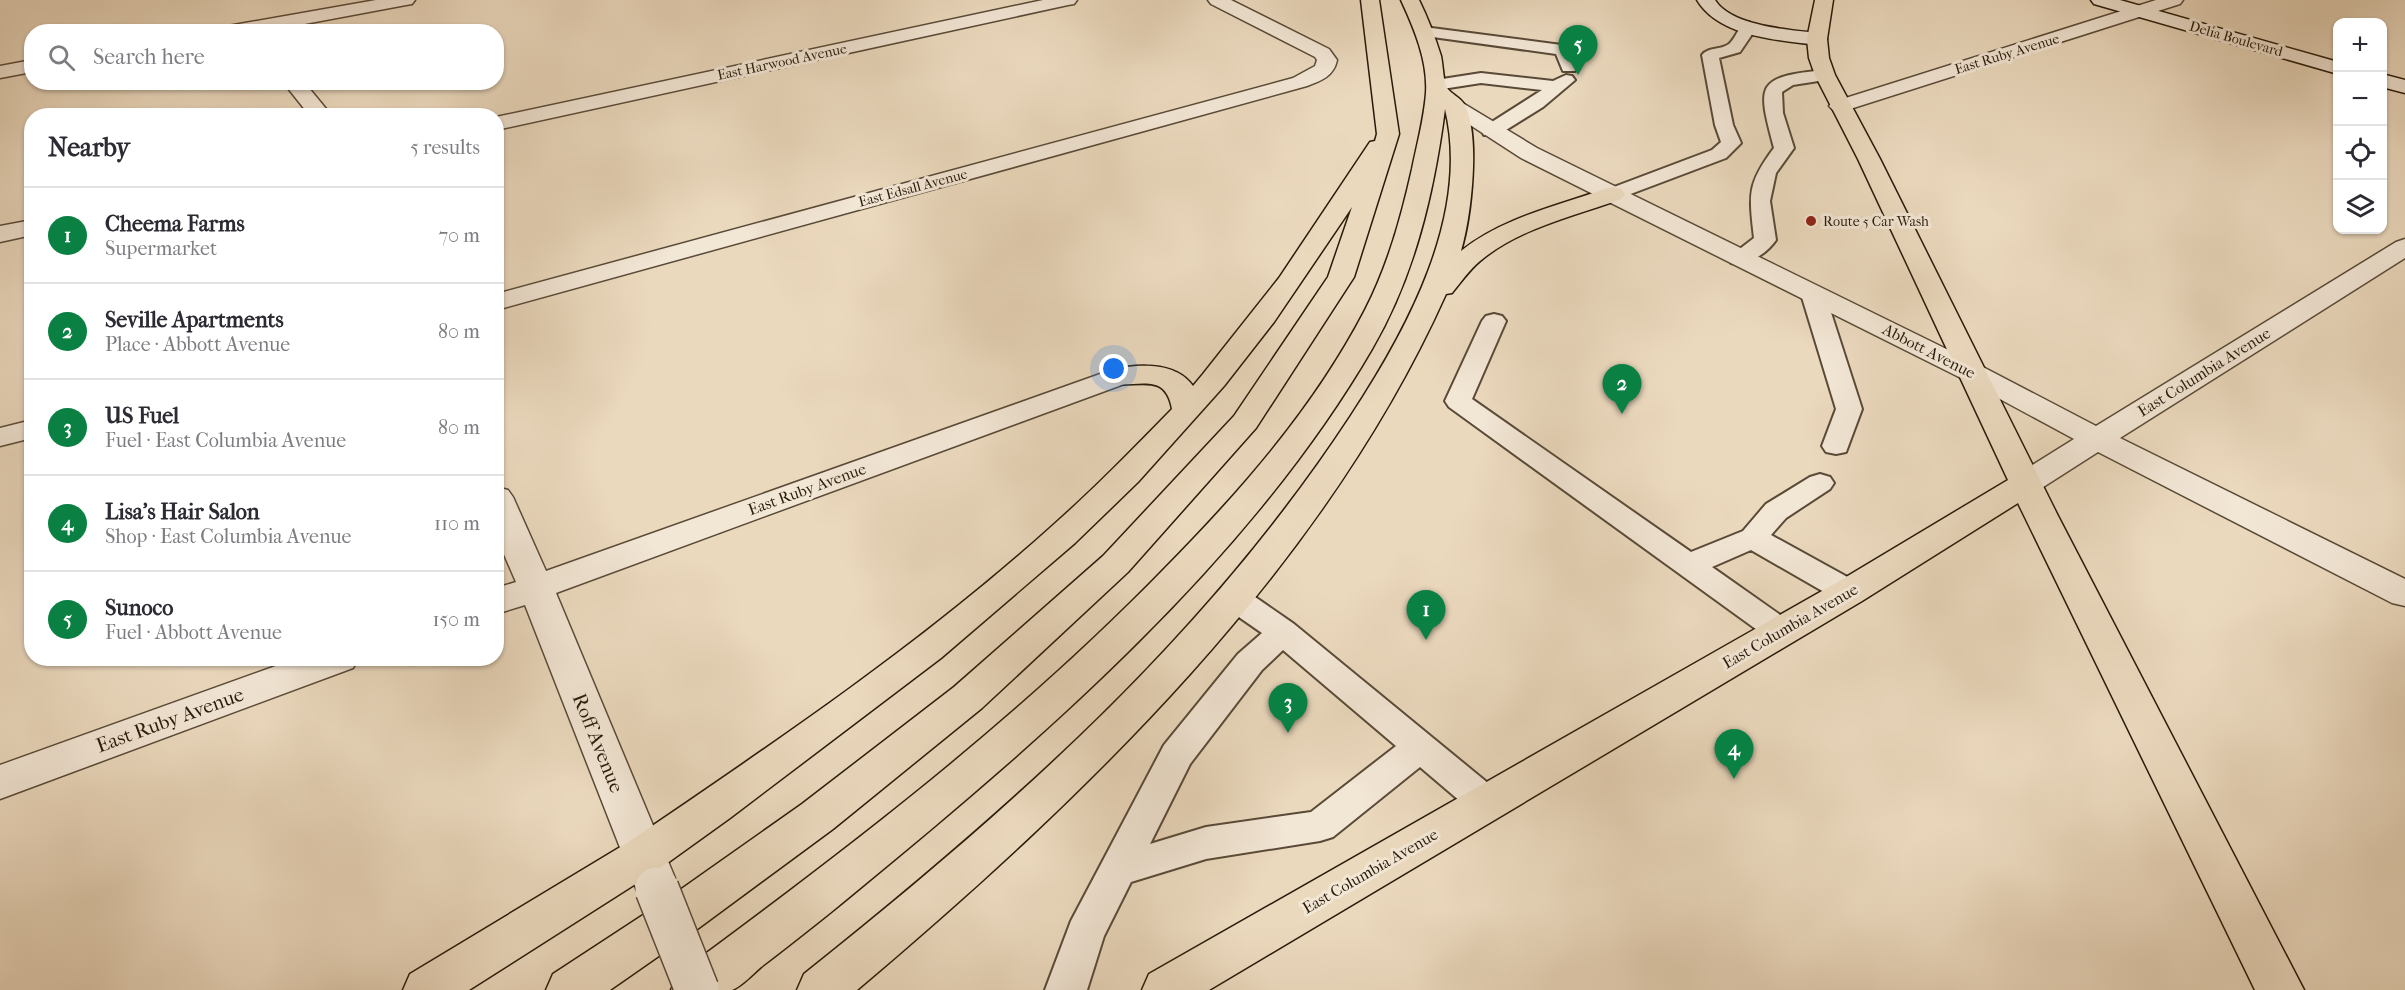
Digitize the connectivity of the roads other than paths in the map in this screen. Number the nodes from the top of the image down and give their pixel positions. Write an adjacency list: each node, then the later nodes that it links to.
1 (406, 0): 12 (street)
2 (1068, 0): 27 (street, East Harwood Avenue)
3 (1217, 0): 36 (street, East Edsall Avenue)
4 (1359, 0): 10 (main road)
5 (1410, 0): 14 (main road)
6 (1706, 0): 13 (street)
7 (1824, 0): 15 (main road)
8 (2100, 0): 11 (street, Delia Boulevard)
9 (2174, 0): 11 (street, East Ruby Avenue)
10 (1373, 7): 28 (main road)
11 (2142, 12): 16 (street, Delia Boulevard); 25 (street, East Ruby Avenue)
12 (267, 21)
13 (1749, 27): 15 (street); 30 (lane)
14 (1424, 32): 20 (lane); 24 (main road)
15 (1816, 39): 19 (main road)
16 (2333, 67)
17 (24, 68): 18 (street)
18 (0, 72)
19 (1825, 75): 25 (main road); 34 (lane)
20 (1565, 78): 24 (lane); 29 (lane)
21 (2387, 82): 22 (street)
22 (2405, 87)
23 (300, 90): 26 (street)
24 (1442, 94): 29 (street, Abbott Avenue); 37 (main road); 66 (main road)
25 (1839, 106): 39 (main road)
26 (315, 108)
27 (504, 122)
28 (1388, 131): 41 (main road); 65 (main road)
29 (1491, 131): 30 (street, Abbott Avenue)
30 (1613, 194): 34 (street, Abbott Avenue); 37 (main road)
31 (24, 229): 32 (street)
32 (0, 234)
33 (2405, 247): 44 (street, East Columbia Avenue)
34 (1738, 258): 35 (street, Abbott Avenue)
35 (1813, 294): 39 (street, Abbott Avenue); 45 (lane)
36 (504, 300)
37 (1423, 312): 54 (main road)
38 (1494, 321): 50 (lane)
39 (1971, 372): 44 (street, Abbott Avenue); 47 (main road)
40 (1117, 377): 41 (main road); 51 (street, East Ruby Avenue)
41 (1187, 411): 63 (main road)
42 (24, 431): 43 (street)
43 (0, 437)
44 (2097, 439): 47 (street, East Columbia Avenue); 53 (street, Abbott Avenue)
45 (1836, 446)
46 (1821, 483): 49 (lane)
47 (2025, 484): 52 (main road, East Columbia Avenue); 70 (main road)
48 (504, 514): 51 (street, Roff Avenue)
49 (1753, 538): 50 (lane); 52 (lane)
50 (1688, 565): 57 (lane)
51 (538, 587): 55 (street, East Ruby Avenue); 63 (street, Roff Avenue)
52 (1849, 592): 57 (main road, East Columbia Avenue)
53 (2405, 594)
54 (1234, 598): 56 (lane); 67 (main road)
55 (504, 599)
56 (1283, 632): 59 (lane); 62 (lane)
57 (1782, 632): 61 (main road, East Columbia Avenue)
58 (318, 666): 60 (street, East Ruby Avenue)
59 (1421, 746): 61 (lane); 62 (lane)
60 (0, 782)
61 (1487, 803): 69 (main road, East Columbia Avenue)
62 (1118, 870): 68 (lane)
63 (650, 872): 64 (main road); 66 (street, Roff Avenue, bridge)
64 (427, 990)
65 (570, 990)
66 (696, 990)
67 (821, 990)
68 (1066, 990)
69 (1166, 990)
70 (2280, 990)

